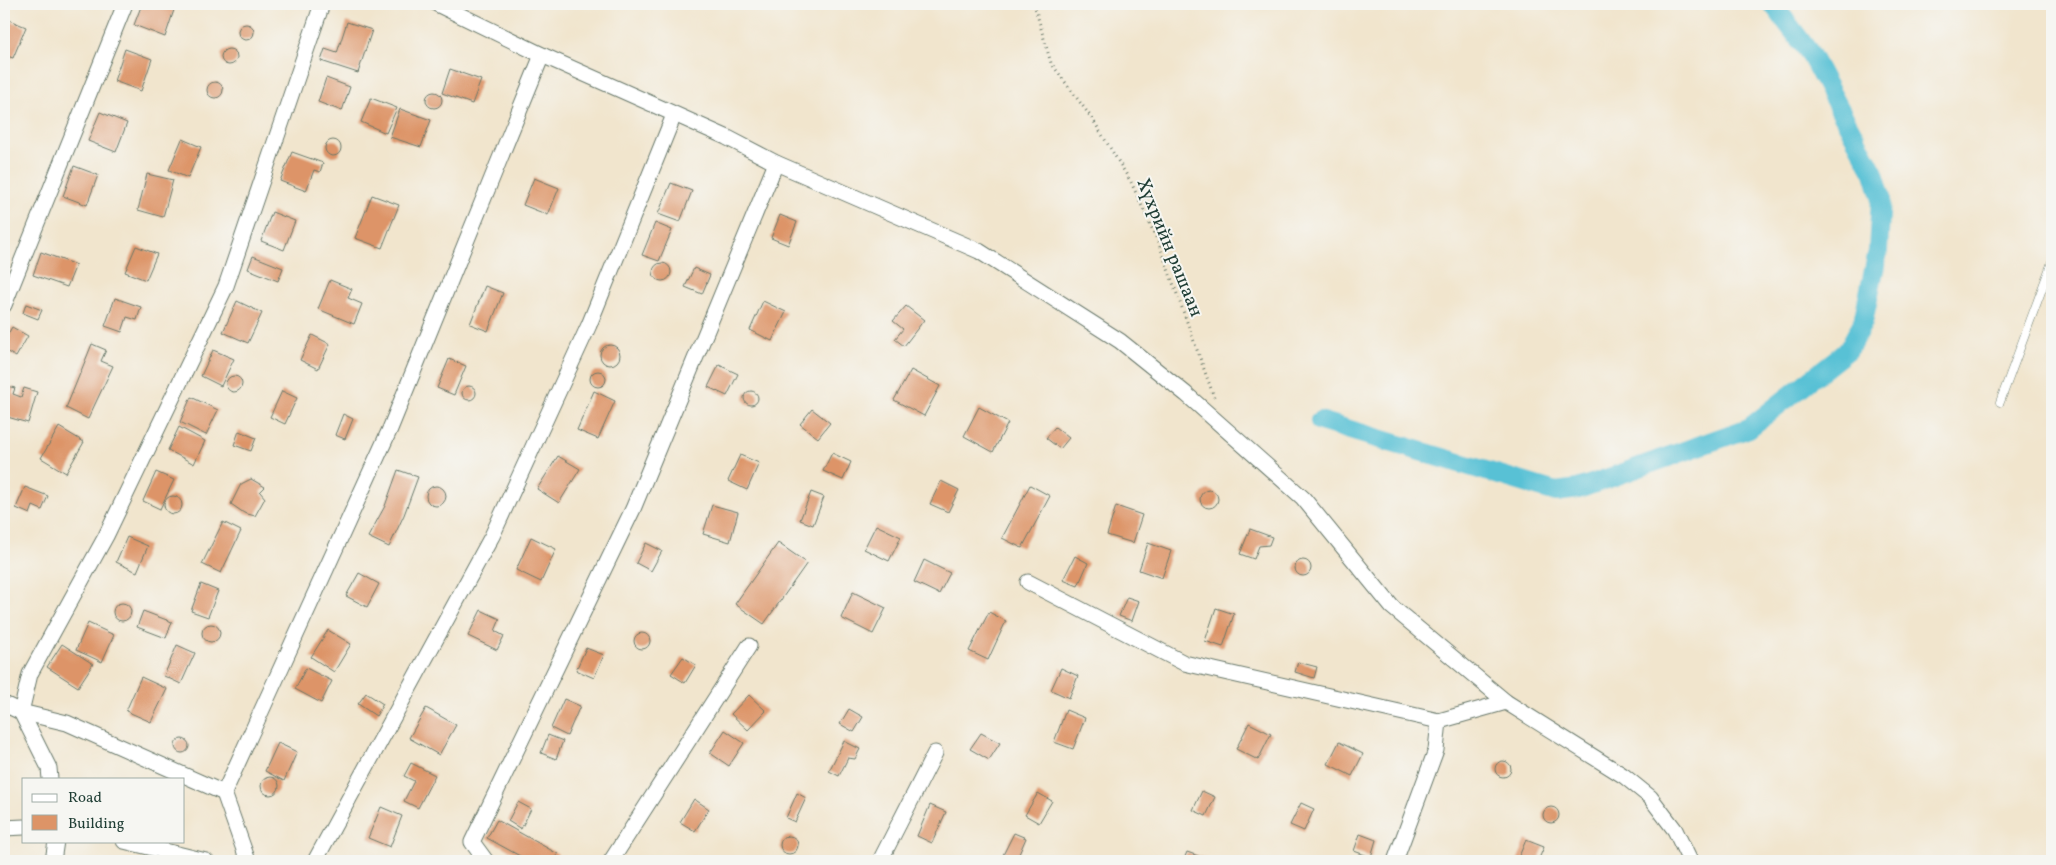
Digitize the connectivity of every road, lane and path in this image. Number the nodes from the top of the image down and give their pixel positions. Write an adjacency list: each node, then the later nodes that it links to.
1 (125, 4): 9 (street)
2 (322, 4): 16 (street)
3 (437, 4): 5 (street)
4 (1034, 4): 10 (path, Хүхрийн рашаан)
5 (542, 55): 6 (street); 20 (street)
6 (674, 115): 7 (street); 28 (street)
7 (776, 163): 14 (street); 29 (street)
8 (2052, 262): 11 (lane)
9 (4, 305)
10 (1216, 402)
11 (2000, 402)
12 (1028, 582): 17 (street)
13 (749, 646): 30 (street)
14 (1506, 702): 17 (street); 33 (street)
15 (4, 704): 16 (street)
16 (21, 712): 19 (street); 20 (street)
17 (1439, 721): 32 (street)
18 (936, 753): 31 (street)
19 (50, 778)
20 (224, 792): 27 (street)
21 (22, 827): 22 (street)
22 (4, 828)
23 (56, 842): 25 (street)
24 (128, 842): 26 (street)
25 (53, 861)
26 (206, 861)
27 (248, 861)
28 (316, 861)
29 (486, 861)
30 (611, 861)
31 (880, 861)
32 (1394, 861)
33 (1690, 861)

